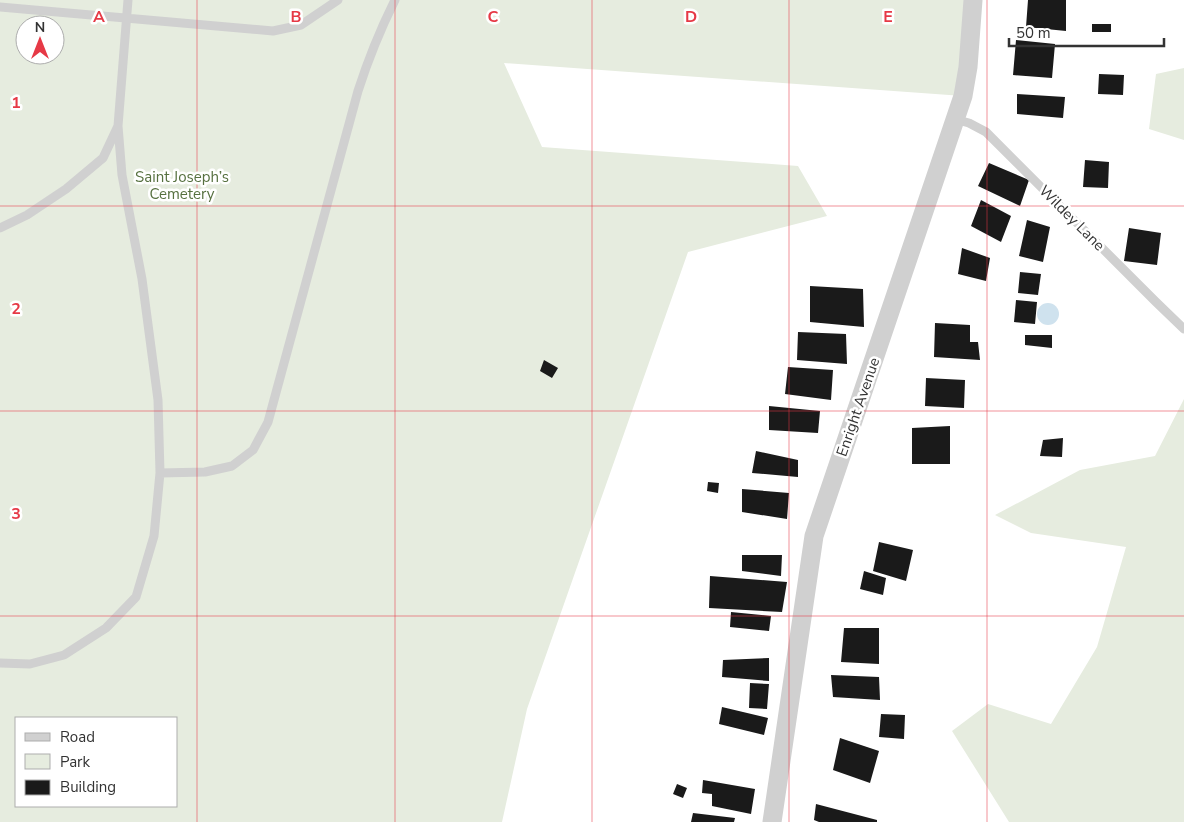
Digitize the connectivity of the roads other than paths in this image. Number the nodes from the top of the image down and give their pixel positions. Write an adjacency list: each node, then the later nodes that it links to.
1 (128, 0): 6 (lane)
2 (338, 0): 6 (lane)
3 (395, 0): 11 (lane)
4 (973, 0): 7 (street, Enright Avenue)
5 (0, 7): 6 (lane)
6 (126, 18): 8 (lane)
7 (954, 119): 10 (lane, Wildey Lane); 13 (street, Enright Avenue)
8 (118, 126): 9 (lane); 11 (lane)
9 (0, 228)
10 (1184, 329)
11 (160, 473): 12 (lane)
12 (0, 663)
13 (772, 822)

